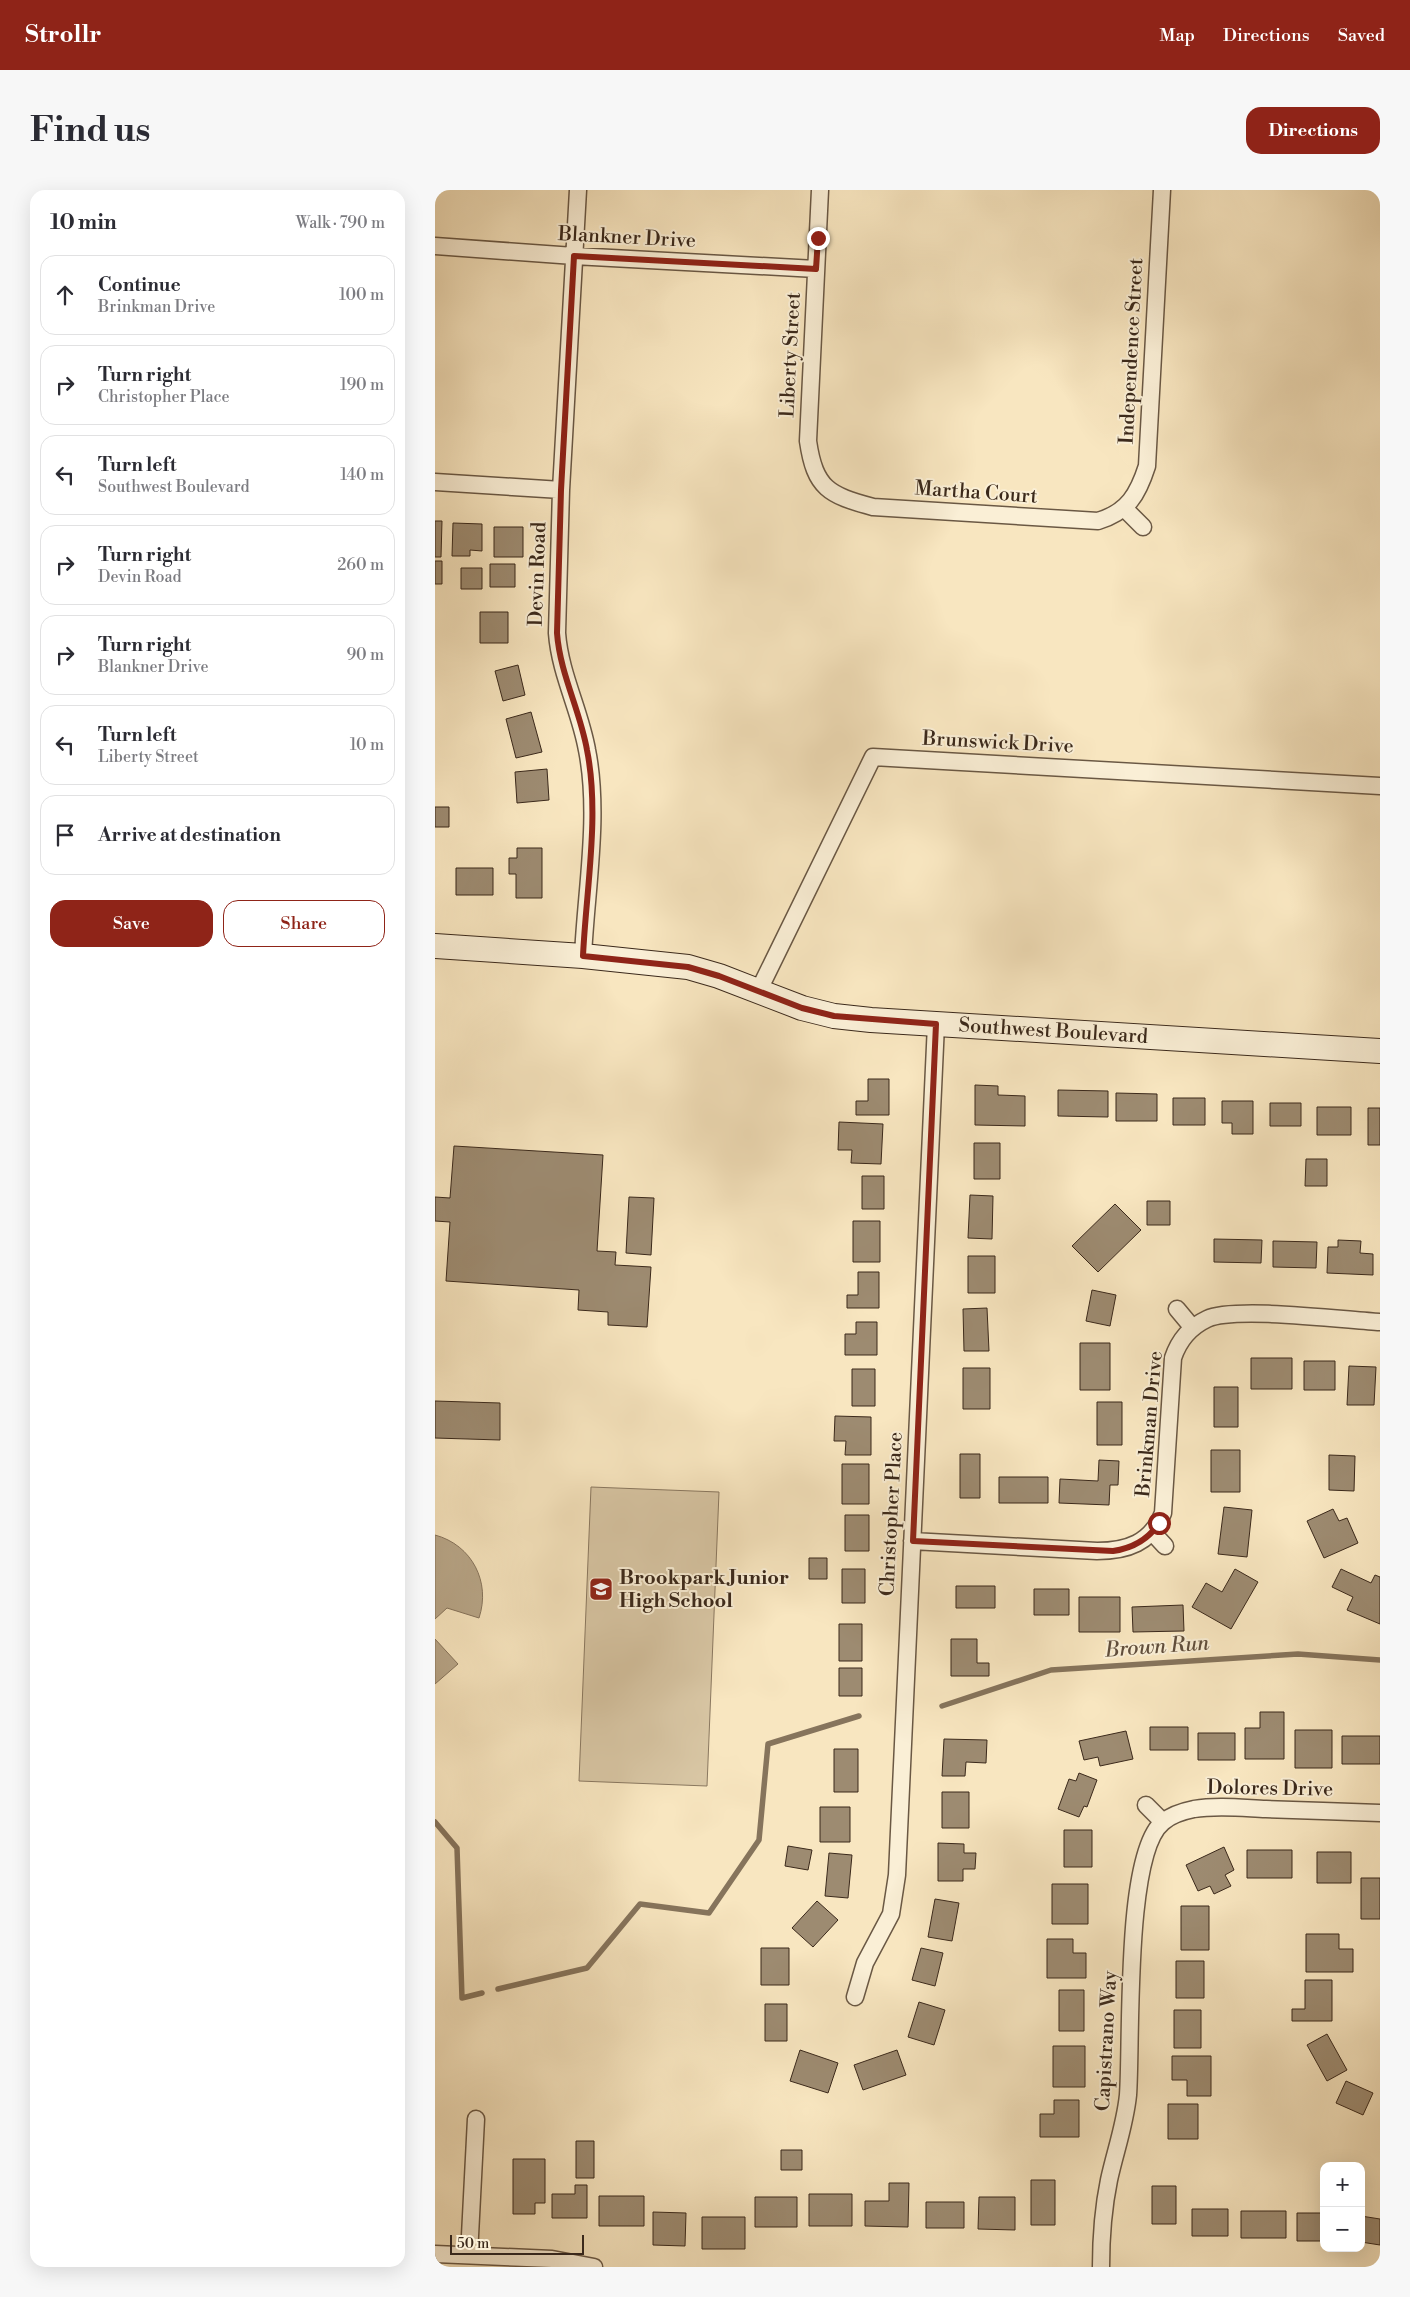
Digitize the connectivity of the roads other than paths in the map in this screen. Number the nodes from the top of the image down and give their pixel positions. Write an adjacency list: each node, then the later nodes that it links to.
1 (578, 190): 5 (street, Devin Road)
2 (820, 190): 6 (street, Liberty Street)
3 (1162, 190): 10 (street, Independence Street)
4 (435, 246): 5 (street, Blankner Drive)
5 (574, 256): 6 (street, Blankner Drive); 9 (street, Devin Road)
6 (816, 269): 8 (street, Liberty Street)
7 (435, 482): 9 (street)
8 (825, 488): 10 (street, Martha Court)
9 (561, 490): 14 (street, Devin Road)
10 (1124, 508): 11 (street)
11 (1143, 528)
12 (1380, 786): 15 (street, Brunswick Drive)
13 (435, 946): 14 (street, Southwest Boulevard)
14 (583, 956): 15 (street, Southwest Boulevard)
15 (759, 992): 16 (street, Southwest Boulevard)
16 (936, 1024): 17 (street, Southwest Boulevard); 22 (street, Christopher Place)
17 (1380, 1051)
18 (1177, 1309): 20 (street)
19 (1380, 1322): 20 (street, Brinkman Drive)
20 (1192, 1327): 21 (street, Brinkman Drive)
21 (1153, 1533): 22 (street); 23 (street)
22 (913, 1541): 27 (street, Christopher Place)
23 (1165, 1546)
24 (1146, 1805): 26 (street)
25 (1380, 1813): 26 (street, Dolores Drive)
26 (1163, 1822): 32 (street, Capistrano Way)
27 (855, 1997)
28 (476, 2119): 30 (street)
29 (435, 2254): 30 (street)
30 (469, 2255): 31 (street)
31 (594, 2267)
32 (1101, 2267)

